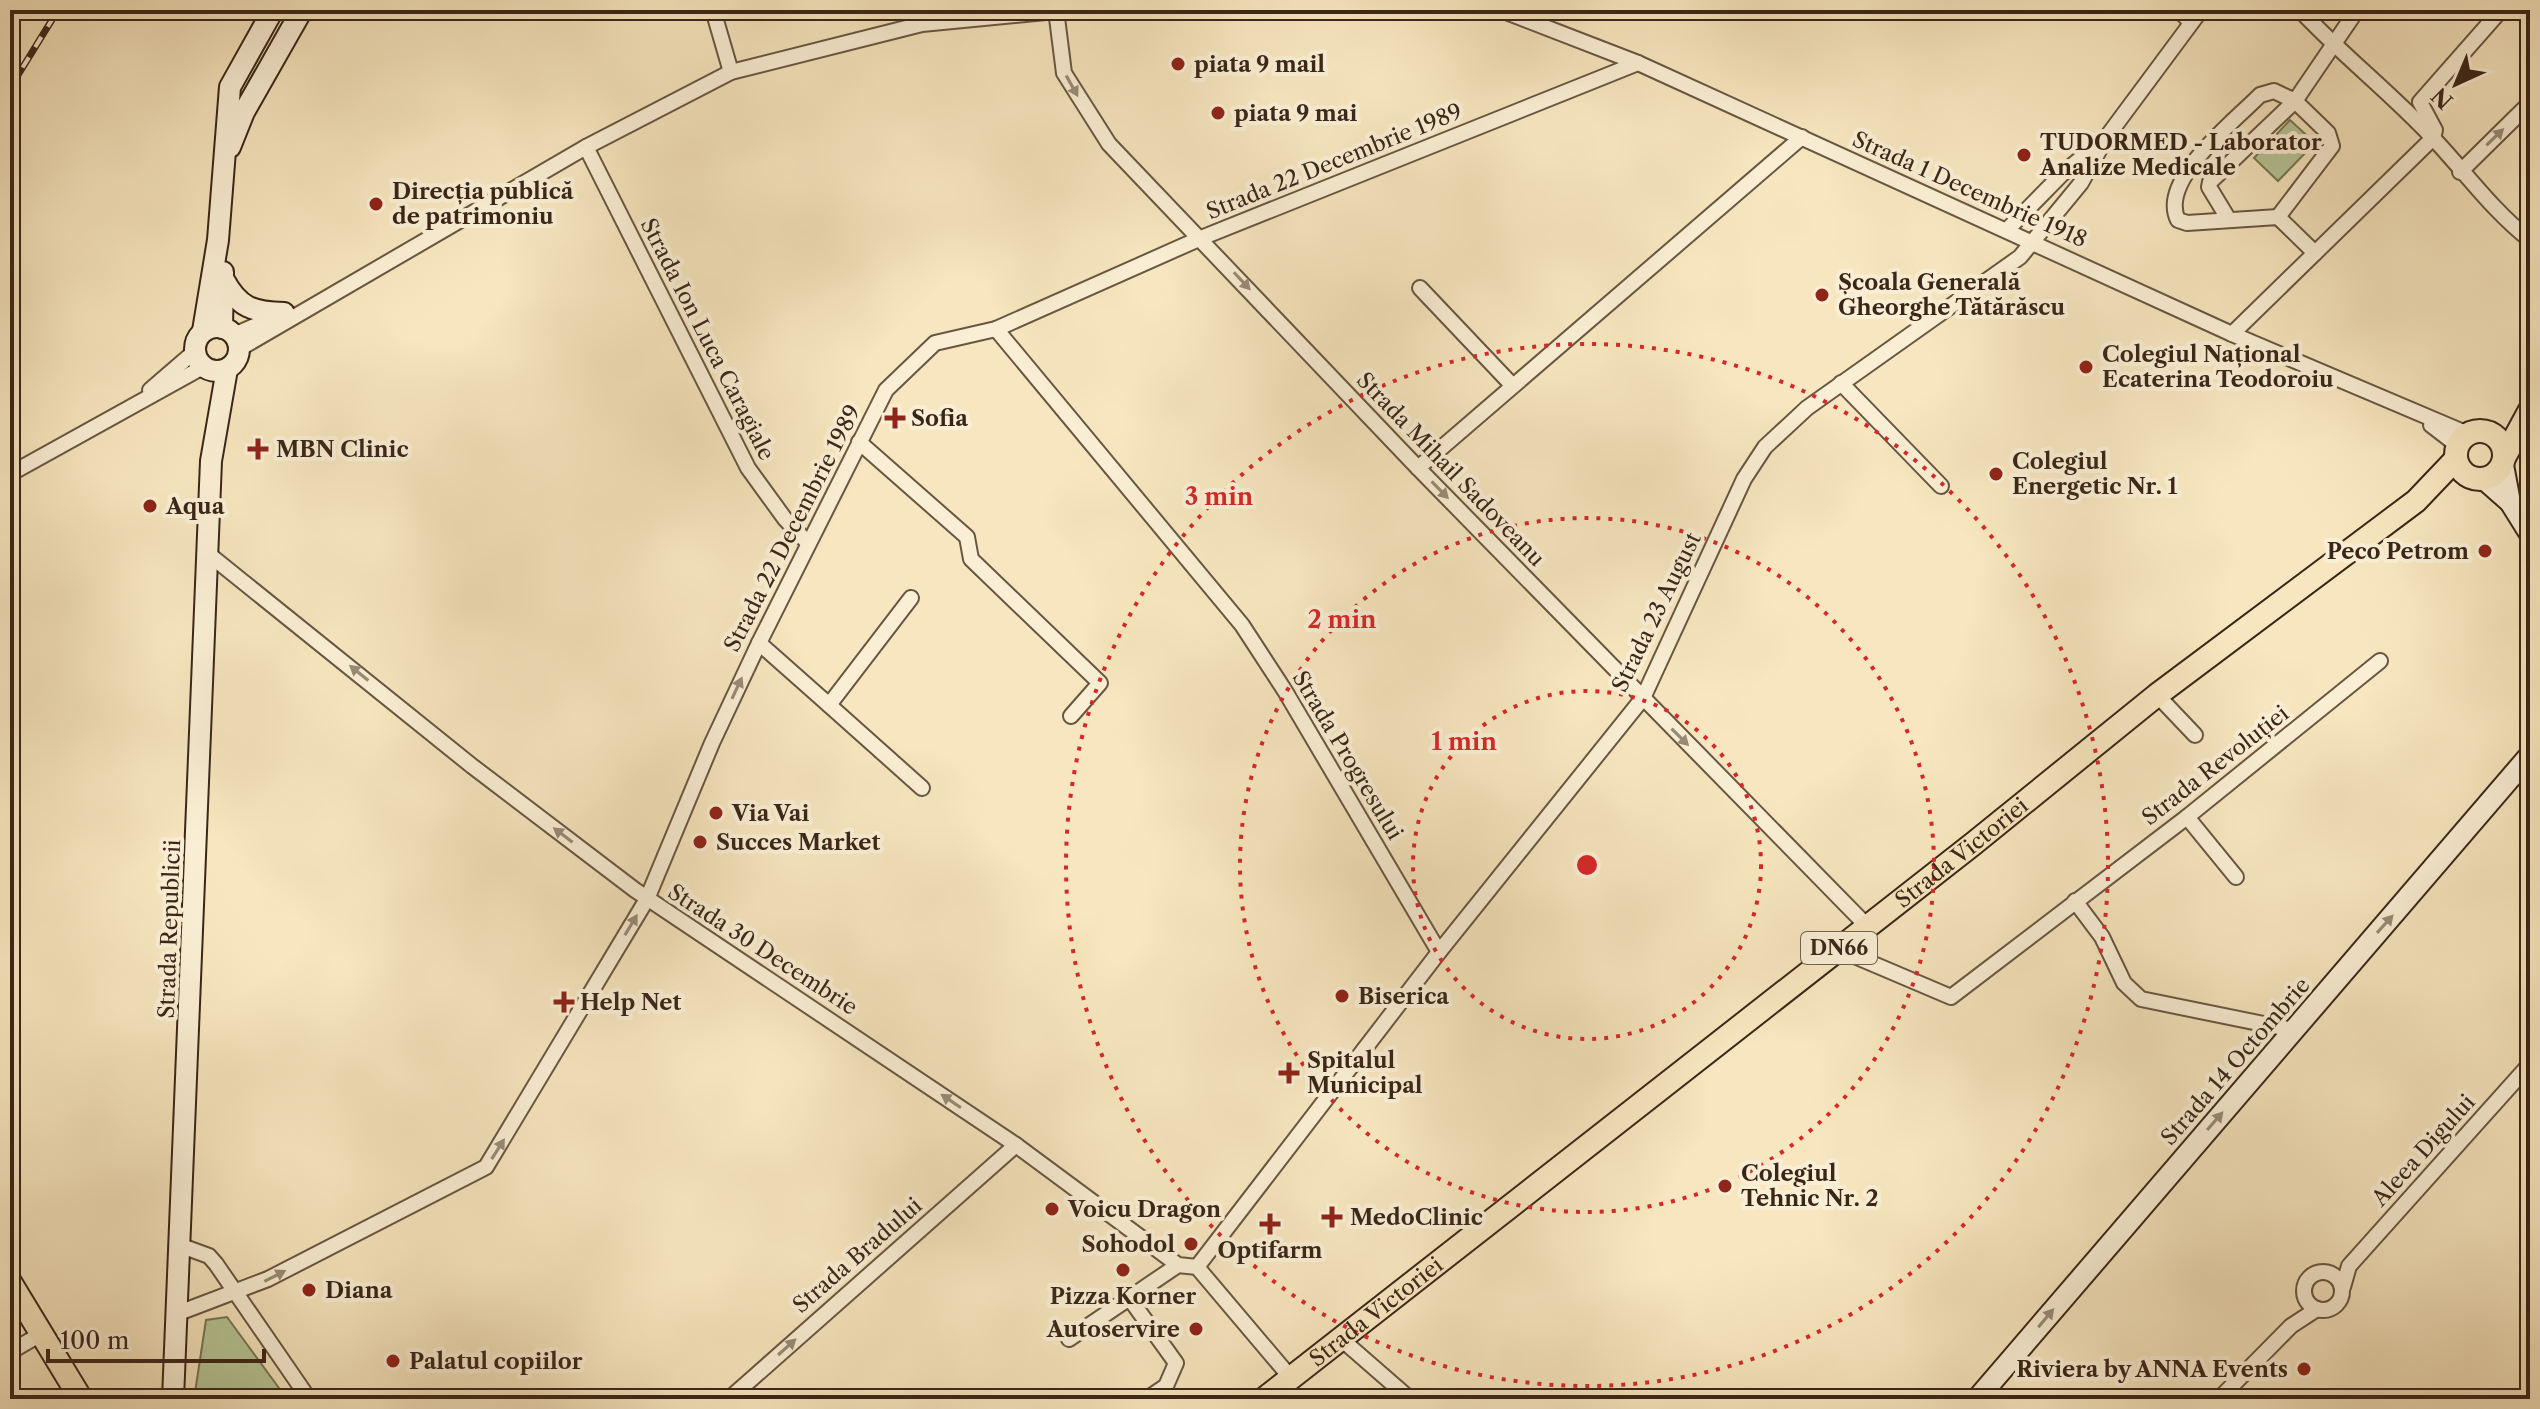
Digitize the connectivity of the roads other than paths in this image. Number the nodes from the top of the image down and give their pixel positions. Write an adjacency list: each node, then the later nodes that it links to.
1 (273, 10): 13 (main road, Strada Republicii)
2 (302, 10): 16 (main road, Strada Republicii)
3 (713, 10): 15 (street)
4 (1056, 10): 10 (street); 28 (street, Strada Mihail Sadoveanu, one-way to 28)
5 (1501, 10): 14 (street, Strada 1 Decembrie 1918)
6 (2178, 10): 11 (street)
7 (2300, 10): 12 (street)
8 (2357, 10): 12 (street)
9 (2501, 10): 21 (street)
10 (948, 15): 15 (street)
11 (2196, 16): 20 (street, Strada 23 August)
12 (2334, 47): 17 (street); 21 (street)
13 (243, 61): 16 (main road); 23 (main road, Strada Republicii)
14 (1638, 63): 19 (street, Strada 1 Decembrie 1918); 28 (street, Strada 22 Decembrie 1989)
15 (731, 72): 22 (street)
16 (265, 74): 23 (main road, Strada Republicii)
17 (2295, 101): 25 (street); 26 (street); 26 (street)
18 (2530, 103): 24 (street, one-way to 18)
19 (1802, 137): 27 (street, Strada 1 Decembrie 1918); 42 (street)
20 (2106, 138): 27 (street, Strada 23 August); 31 (street, Strada 23 August)
21 (2433, 138): 24 (street); 32 (street)
22 (586, 147): 35 (street); 53 (street, Strada Ion Luca Caragiale)
23 (226, 158): 29 (main road, Strada Republicii)
24 (2460, 172): 30 (street)
25 (2278, 217): 26 (street); 32 (street)
26 (2229, 220)
27 (2008, 229): 31 (street, Strada 1 Decembrie 1918)
28 (1201, 238): 37 (street, Strada 22 Decembrie 1989); 47 (street, Strada Mihail Sadoveanu, one-way to 47)
29 (218, 240): 33 (main road, Strada Republicii); 39 (main road, Strada Republicii)
30 (2530, 240)
31 (2034, 242): 38 (street, Strada 1 Decembrie 1918); 41 (street, Strada 23 August)
32 (2315, 253): 38 (street)
33 (224, 279): 36 (main road); 39 (main road, Strada Republicii)
34 (1420, 288): 42 (street)
35 (306, 312): 36 (street); 39 (street)
36 (284, 313): 39 (street)
37 (996, 329): 44 (street, Strada 22 Decembrie 1989); 71 (street, Strada Progresului)
38 (2232, 334): 45 (street, Strada 1 Decembrie 1918)
39 (225, 336): 40 (main road, Strada Republicii); 40 (main road, Strada Republicii)
40 (208, 364): 48 (street); 54 (main road, Strada Republicii)
41 (1841, 383): 50 (street); 59 (street, Strada 23 August)
42 (1512, 385): 47 (street)
43 (2528, 413): 45 (main road, Strada Victoriei / DN66); 46 (main road, Strada Victoriei / DN66)
44 (859, 442): 53 (street, Strada 22 Decembrie 1989); 61 (street)
45 (2466, 448): 46 (main road); 49 (main road); 58 (main road, Strada Victoriei / DN66)
46 (2504, 461): 49 (main road); 51 (main road)
47 (1418, 468): 59 (street, Strada Mihail Sadoveanu, one-way to 59)
48 (10, 474)
49 (2485, 480): 51 (main road)
50 (1941, 486)
51 (2510, 502): 52 (main road)
52 (2530, 534)
53 (807, 542): 56 (street, Strada 22 Decembrie 1989)
54 (206, 552): 67 (street, Strada 30 Decembrie, one-way to 54); 75 (main road, Strada Republicii)
55 (911, 598): 60 (street)
56 (759, 643): 60 (street); 67 (street, Strada 22 Decembrie 1989, one-way to 56)
57 (2380, 661): 65 (street, Strada Revoluției)
58 (2157, 695): 62 (street); 69 (main road, Strada Victoriei / DN66)
59 (1643, 698): 69 (street, Strada Mihail Sadoveanu, one-way to 69); 71 (street, Strada 23 August)
60 (829, 705): 64 (street)
61 (1071, 716)
62 (2195, 735)
63 (2530, 755): 72 (main road, Strada 14 Octombrie, one-way to 63)
64 (922, 788)
65 (2187, 817): 66 (street); 68 (street, Strada Revoluției)
66 (2236, 877)
67 (647, 899): 74 (street, Strada 30 Decembrie, one-way to 67); 82 (street, Strada 22 Decembrie 1989, one-way to 67)
68 (2075, 901): 70 (street, Strada Revoluției); 72 (street)
69 (1867, 926): 70 (main road, Strada Victoriei / DN66)
70 (1838, 949): 89 (main road, Strada Victoriei / DN66)
71 (1439, 952): 78 (street, Strada 23 August)
72 (2293, 1030): 100 (main road, Strada 14 Octombrie, one-way to 72)
73 (2530, 1064): 77 (street, Aleea Digului)
74 (1016, 1145): 76 (street, Strada 30 Decembrie); 96 (street, Strada Bradului, one-way to 74)
75 (179, 1245): 82 (street); 86 (main road, Strada Republicii)
76 (1178, 1265): 78 (street); 84 (street)
77 (2349, 1266): 79 (street); 81 (street, Aleea Digului)
78 (1197, 1267): 92 (street)
79 (2320, 1271): 81 (street); 83 (street)
80 (10, 1282): 88 (main road)
81 (2343, 1287): 85 (street)
82 (237, 1294): 86 (street, Strada 22 Decembrie 1989); 95 (street)
83 (2304, 1294): 85 (street); 87 (street)
84 (1130, 1299): 90 (street); 97 (street)
85 (2317, 1309): 87 (street)
86 (176, 1314): 94 (main road, Strada Republicii)
87 (2291, 1326): 101 (street)
88 (41, 1334): 91 (street); 93 (main road)
89 (1340, 1338): 92 (main road, Strada Victoriei / DN66); 99 (street)
90 (1069, 1339)
91 (10, 1352)
92 (1291, 1378): 98 (main road, Strada Victoriei / DN66)
93 (81, 1399)
94 (173, 1399)
95 (309, 1399)
96 (729, 1399)
97 (1147, 1399)
98 (1264, 1399)
99 (1410, 1399)
100 (1977, 1399)
101 (2219, 1399)

